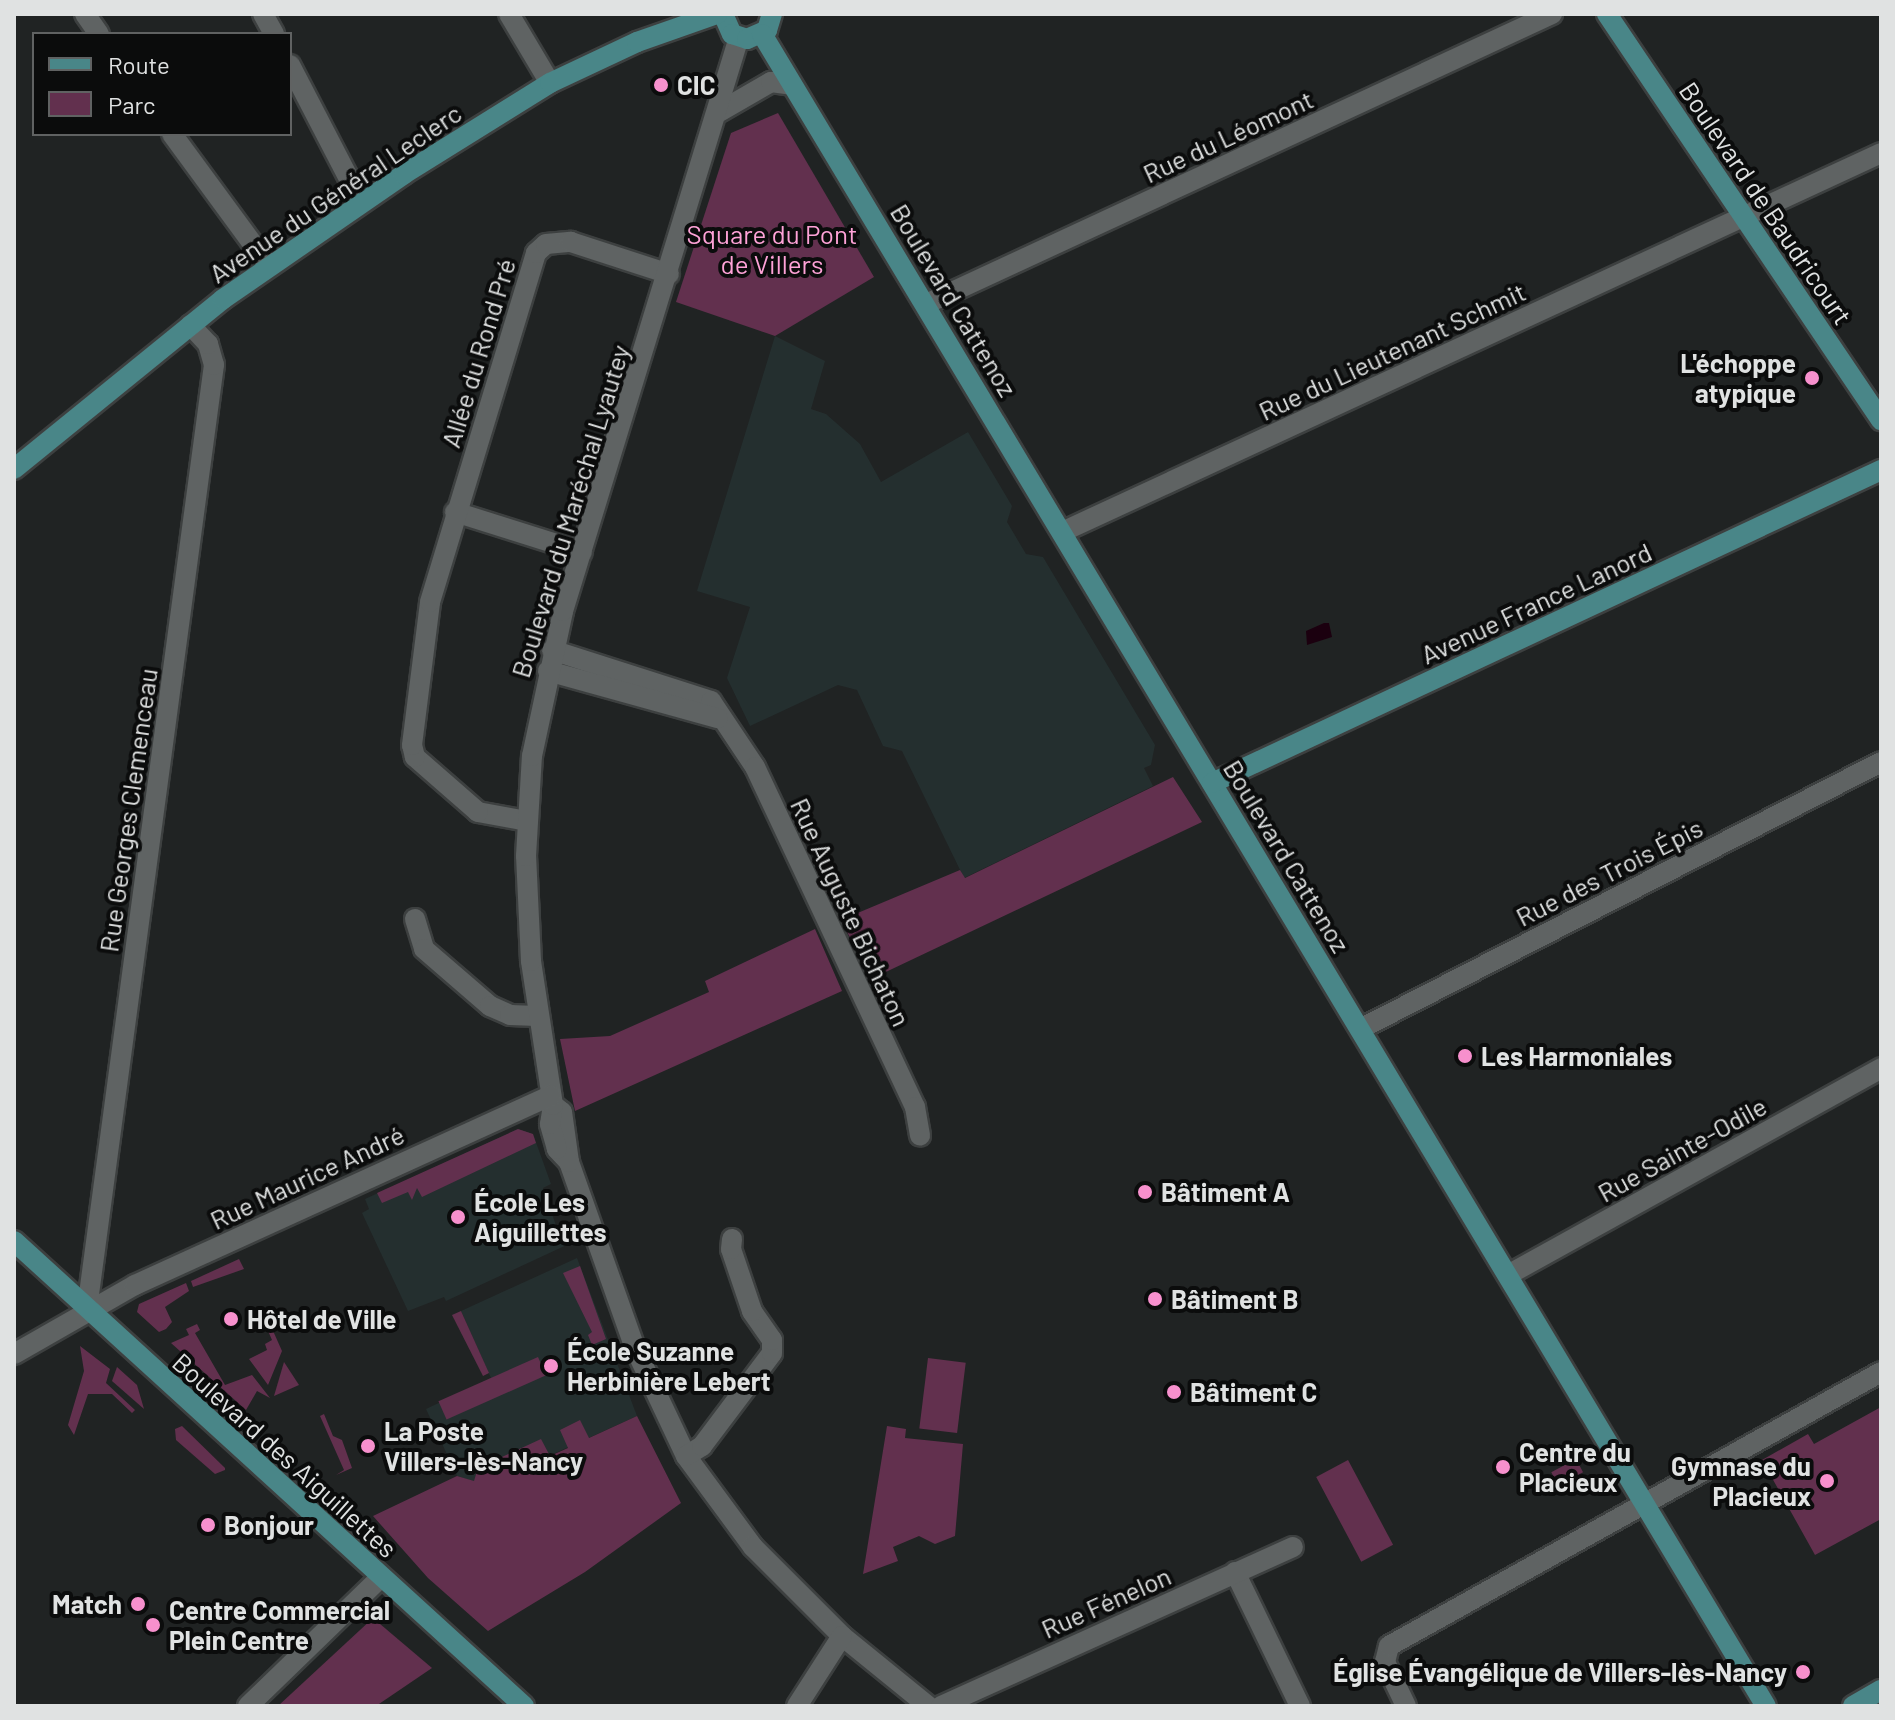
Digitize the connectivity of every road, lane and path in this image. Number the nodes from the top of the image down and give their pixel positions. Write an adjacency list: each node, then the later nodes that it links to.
1 (85, 14): 8 (street)
2 (263, 14): 9 (street)
3 (509, 14): 13 (street)
4 (720, 14): 11 (street); 13 (street, Avenue du Général Leclerc)
5 (772, 14): 10 (street)
6 (1552, 14): 22 (street, Rue du Léomont)
7 (1607, 14): 19 (street, Boulevard de Baudricourt)
8 (98, 32)
9 (273, 32)
10 (762, 34): 11 (street); 14 (street, Boulevard Cattenoz)
11 (739, 37): 15 (street, Boulevard du Maréchal Lyautey)
12 (292, 69): 18 (street)
13 (550, 83): 18 (street, Avenue du Général Leclerc)
14 (792, 85): 15 (street); 22 (street, Boulevard Cattenoz)
15 (719, 112): 21 (street, Boulevard du Maréchal Lyautey)
16 (173, 136): 20 (street)
17 (1881, 153): 19 (street, Rue du Lieutenant Schmit)
18 (361, 202): 20 (street, Avenue du Général Leclerc)
19 (1744, 217): 24 (street, Boulevard de Baudricourt); 28 (street, Rue du Lieutenant Schmit)
20 (269, 266): 23 (street, Avenue du Général Leclerc)
21 (669, 274): 27 (street, Allée du Rond Pré); 29 (street, Boulevard du Maréchal Lyautey)
22 (926, 304): 28 (street, Boulevard Cattenoz)
23 (190, 325): 25 (street, Avenue du Général Leclerc); 43 (street, Rue Georges Clemenceau)
24 (1881, 420)
25 (14, 469)
26 (1881, 470): 32 (street, Avenue France Lanord)
27 (455, 512): 29 (street); 33 (street, Allée du Rond Pré)
28 (1062, 532): 32 (street, Boulevard Cattenoz)
29 (582, 552): 30 (street, Boulevard du Maréchal Lyautey)
30 (550, 661): 33 (street, Boulevard du Maréchal Lyautey); 39 (street, Rue Auguste Bichaton)
31 (1881, 762): 36 (street, Rue des Trois Épis)
32 (1212, 783): 36 (street, Boulevard Cattenoz)
33 (527, 821): 35 (street, Boulevard du Maréchal Lyautey)
34 (415, 919): 35 (street)
35 (537, 1016): 38 (street, Boulevard du Maréchal Lyautey)
36 (1360, 1029): 42 (street, Boulevard Cattenoz)
37 (1881, 1068): 42 (street, Rue Sainte-Odile)
38 (552, 1100): 43 (street, Rue Maurice André); 46 (street, Boulevard du Maréchal Lyautey)
39 (920, 1136)
40 (732, 1239): 46 (street)
41 (14, 1241): 43 (street, Boulevard des Aiguillettes)
42 (1508, 1275): 47 (street, Boulevard Cattenoz)
43 (87, 1309): 44 (street, Rue Maurice André); 50 (street, Boulevard des Aiguillettes)
44 (14, 1354)
45 (1881, 1372): 47 (street)
46 (686, 1456): 51 (street, Boulevard du Maréchal Lyautey)
47 (1646, 1504): 59 (street); 60 (street, Boulevard Cattenoz)
48 (1293, 1547): 49 (street, Rue Fénelon)
49 (1235, 1572): 57 (street, Rue Fénelon); 58 (street)
50 (381, 1577): 53 (street); 54 (street, Boulevard des Aiguillettes)
51 (842, 1636): 55 (street); 56 (street, Boulevard du Maréchal Lyautey)
52 (1881, 1690): 61 (street)
53 (248, 1706)
54 (524, 1706)
55 (797, 1706)
56 (928, 1706)
57 (941, 1706)
58 (1300, 1706)
59 (1406, 1706)
60 (1766, 1706)
61 (1853, 1706)

